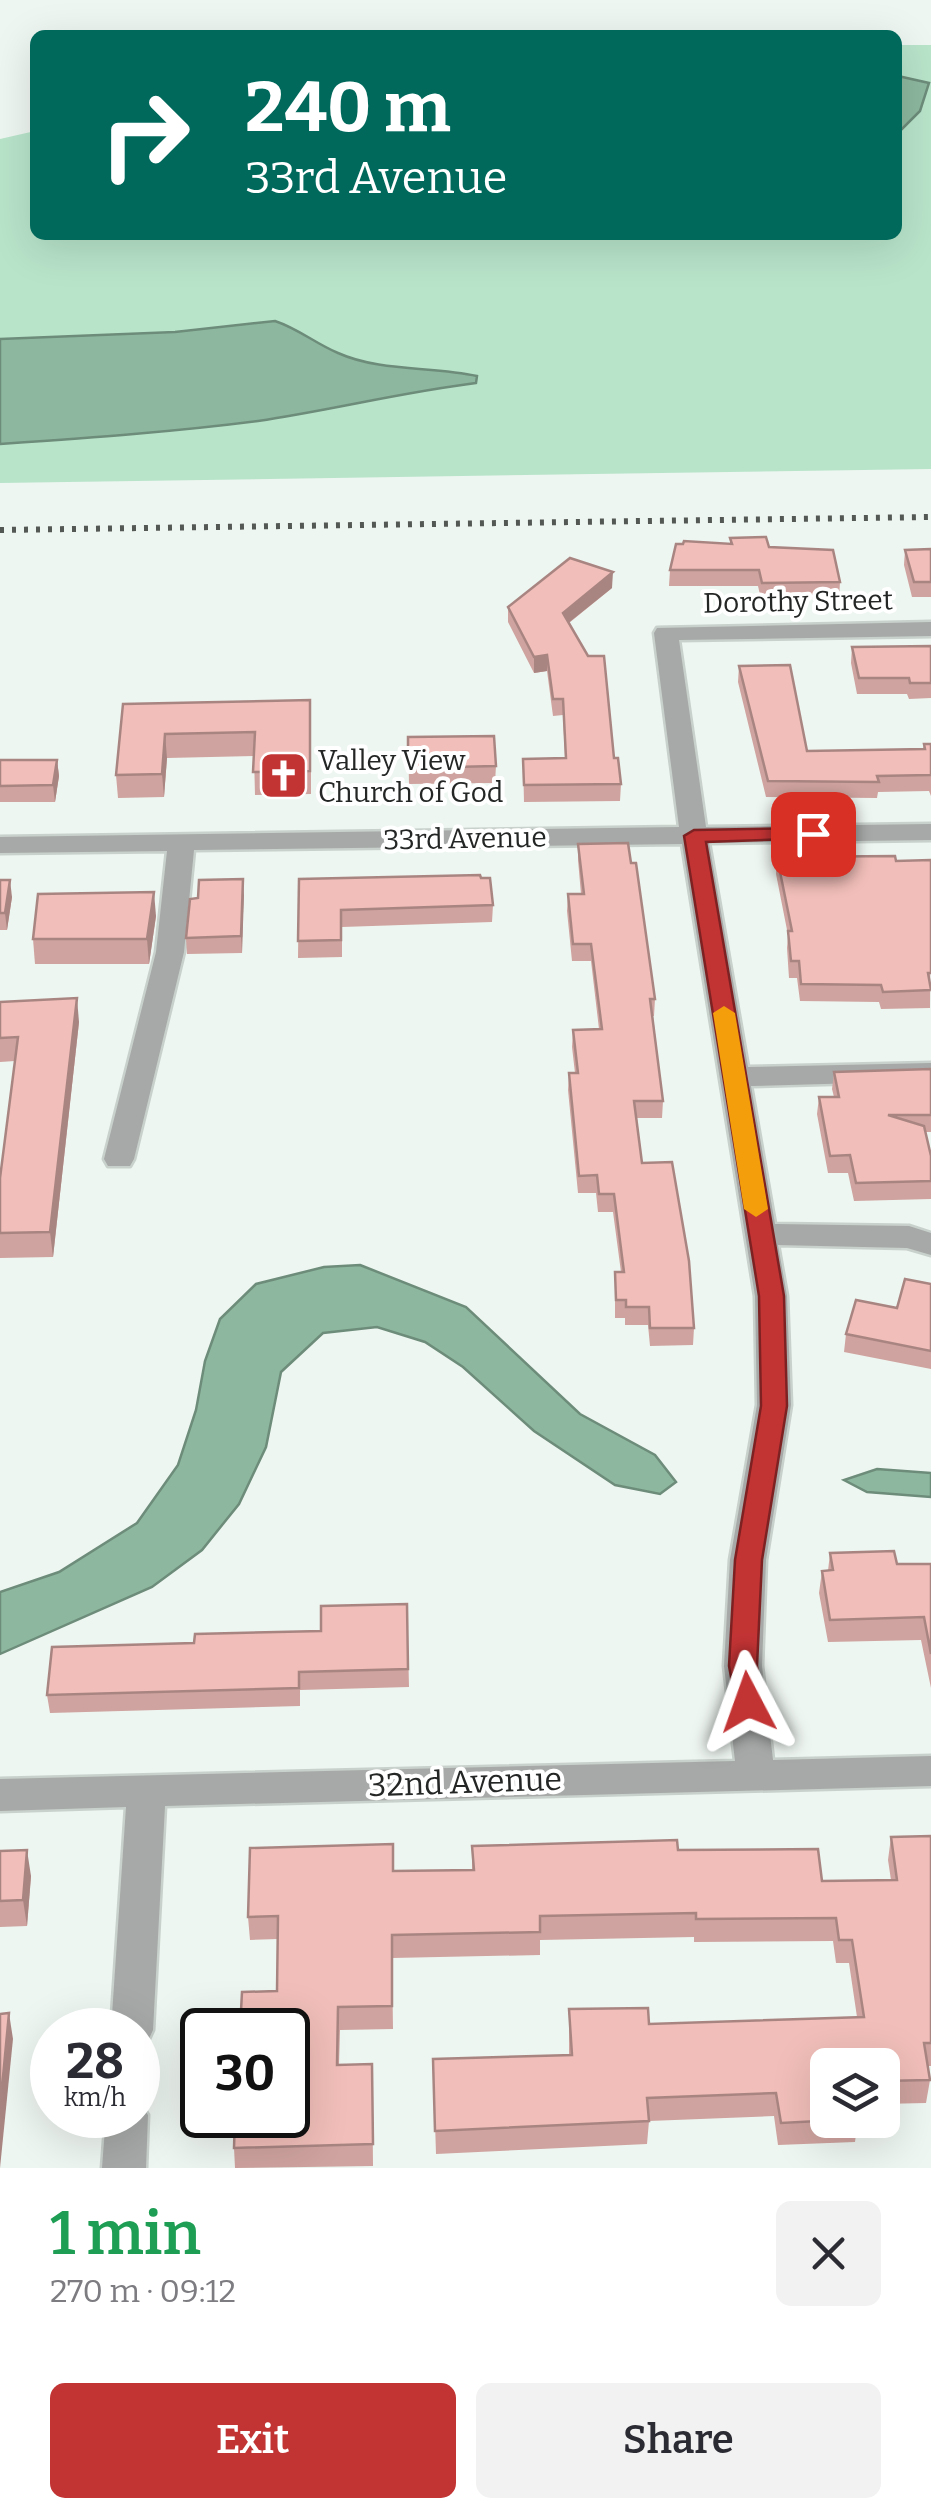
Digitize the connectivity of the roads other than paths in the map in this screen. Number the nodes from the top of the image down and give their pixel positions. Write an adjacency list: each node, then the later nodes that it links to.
1 (931, 629): 3 (street, Dorothy Street)
2 (931, 832): 3 (street, 33rd Avenue)
3 (694, 836): 4 (street, 33rd Avenue); 7 (street)
4 (181, 842): 5 (street, 33rd Avenue); 8 (street)
5 (0, 845)
6 (931, 1072): 7 (street)
7 (734, 1077): 9 (street)
8 (119, 1159)
9 (760, 1234): 10 (street); 12 (street)
10 (931, 1244)
11 (931, 1771): 12 (street, 32nd Avenue)
12 (756, 1774): 13 (street, 32nd Avenue)
13 (146, 1792): 14 (street, 32nd Avenue); 15 (street)
14 (0, 1795)
15 (133, 2008)
16 (126, 2138): 17 (street)
17 (124, 2168)

